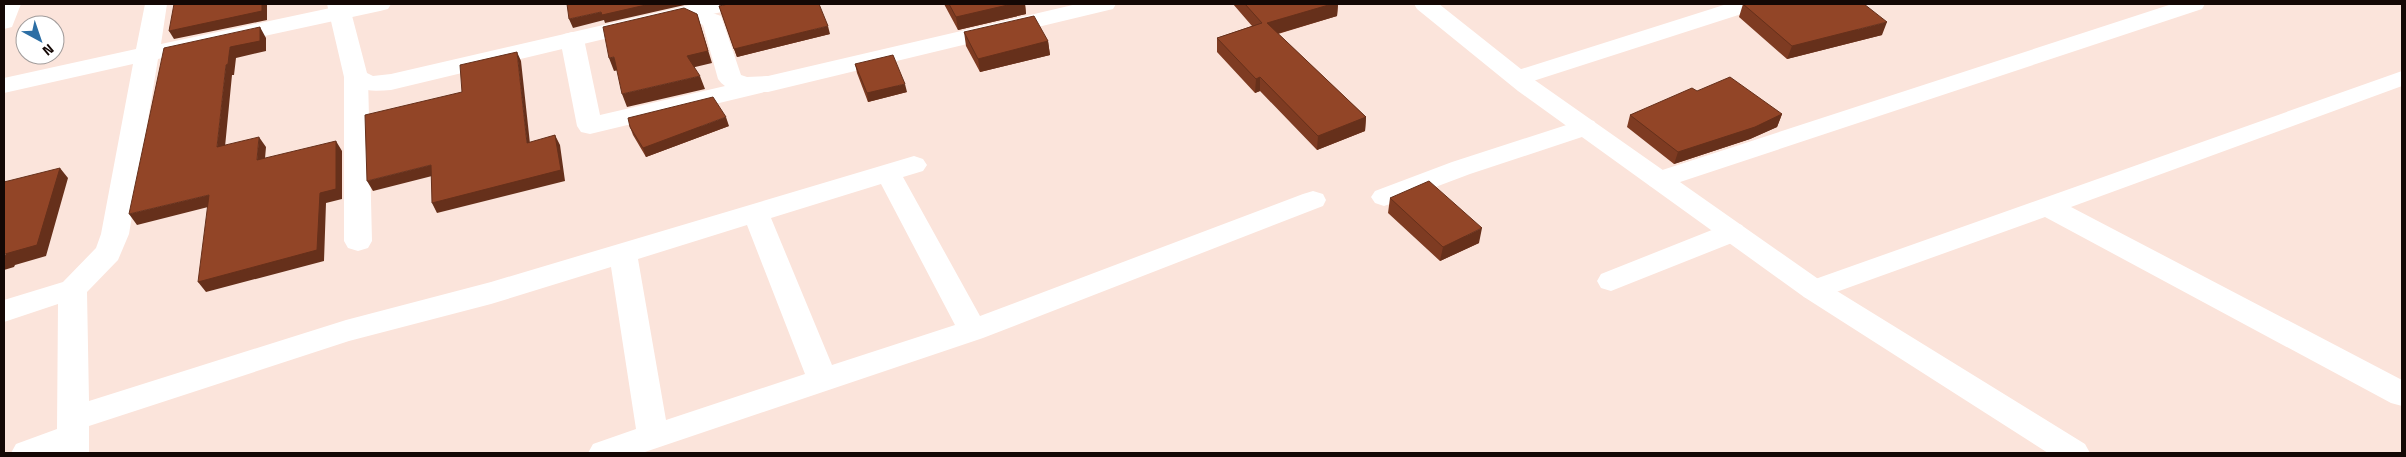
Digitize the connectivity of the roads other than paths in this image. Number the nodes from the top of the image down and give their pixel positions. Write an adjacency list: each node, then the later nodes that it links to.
1 (10, 4): 12 (street)
2 (156, 4): 14 (street)
3 (380, 4): 9 (street)
4 (727, 4): 11 (street)
5 (1105, 4): 18 (street)
6 (1425, 4): 16 (street)
7 (1748, 4): 16 (street)
8 (2194, 4): 10 (street)
9 (340, 8): 14 (street); 15 (street)
10 (2163, 8): 21 (street)
11 (690, 12): 13 (street); 18 (street)
12 (4, 22)
13 (572, 39): 15 (street); 18 (street)
14 (147, 54): 19 (street); 30 (street)
15 (356, 77): 27 (street)
16 (1518, 78): 20 (street)
17 (2402, 78): 24 (street)
18 (768, 84)
19 (4, 85)
20 (1585, 127): 21 (street); 22 (street)
21 (1659, 180): 26 (street)
22 (1384, 197)
23 (1313, 200): 33 (street)
24 (2047, 206): 31 (street); 35 (street)
25 (756, 213): 28 (street); 33 (street); 34 (street)
26 (1732, 232): 29 (street); 31 (street)
27 (358, 241)
28 (623, 253): 36 (street); 37 (street)
29 (1611, 281)
30 (73, 288): 32 (street); 36 (street)
31 (1814, 290): 40 (street)
32 (4, 310)
33 (972, 330): 34 (street)
34 (823, 380): 37 (street)
35 (2402, 394)
36 (73, 436): 38 (street)
37 (653, 437): 39 (street)
38 (27, 453)
39 (604, 453)
40 (2074, 453)

